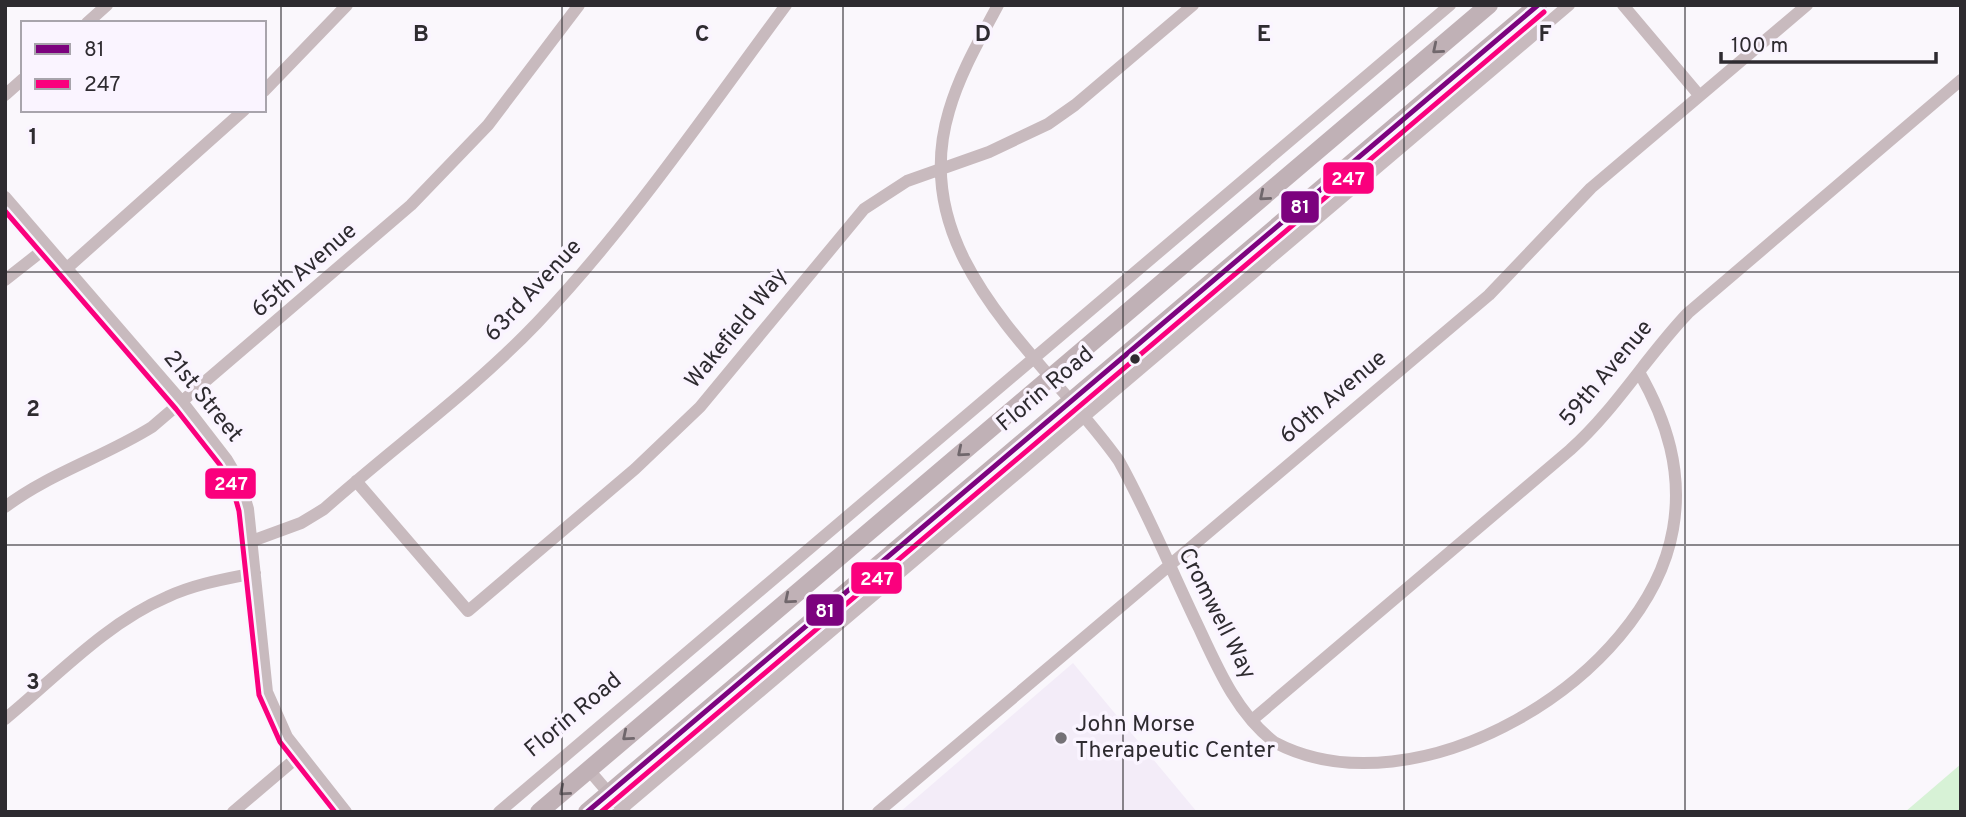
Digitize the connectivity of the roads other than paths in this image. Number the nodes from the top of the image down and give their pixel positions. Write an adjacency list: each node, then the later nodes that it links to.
1 (107, 5): 13 (street)
2 (347, 5): 16 (street)
3 (579, 5): 29 (street, 65th Avenue)
4 (786, 5): 31 (street, 63rd Avenue)
5 (998, 5): 20 (street, Cromwell Way)
6 (1193, 5): 20 (street, Wakefield Way)
7 (1450, 5): 25 (street, Florin Road)
8 (1489, 5): 27 (main road, Florin Road, one-way to 27)
9 (1538, 5): 28 (main road, Florin Road)
10 (1569, 5): 30 (street, Florin Road)
11 (1623, 5): 18 (street)
12 (1807, 5): 18 (street, 60th Avenue)
13 (89, 21)
14 (1961, 80): 26 (street, 59th Avenue)
15 (21, 81): 17 (street)
16 (266, 89)
17 (5, 94)
18 (1699, 95): 34 (street, 60th Avenue)
19 (242, 112): 23 (street)
20 (940, 167): 25 (street, Cromwell Way); 31 (street, Wakefield Way)
21 (5, 197): 22 (street, 21st Street)
22 (47, 247): 23 (street, 21st Street); 24 (street)
23 (66, 270): 29 (street, 21st Street)
24 (5, 280)
25 (1035, 357): 27 (street, Cromwell Way); 46 (street, Florin Road)
26 (1639, 372): 37 (street, 59th Avenue); 38 (street)
27 (1052, 376): 28 (street, Cromwell Way); 40 (main road, Florin Road, one-way to 40)
28 (1071, 401): 30 (street, Cromwell Way); 42 (main road, Florin Road)
29 (183, 403): 32 (street, 65th Avenue); 33 (street, 21st Street)
30 (1084, 416): 34 (street, Cromwell Way); 43 (street, Florin Road)
31 (356, 481): 33 (street, 63rd Avenue)
32 (5, 507)
33 (252, 541): 35 (street, 21st Street)
34 (1169, 566): 37 (street, Cromwell Way); 49 (street, 60th Avenue)
35 (255, 573): 36 (street); 39 (street, 21st Street)
36 (5, 719)
37 (1252, 720): 41 (street, Cromwell Way)
38 (1503, 741)
39 (300, 755): 44 (street); 45 (street, 21st Street)
40 (588, 769): 42 (street); 47 (main road, Florin Road, one-way to 47)
41 (1345, 775)
42 (609, 793): 43 (street); 48 (main road, Florin Road)
43 (621, 811)
44 (233, 812)
45 (346, 812)
46 (499, 812)
47 (539, 812)
48 (586, 812)
49 (878, 812)

